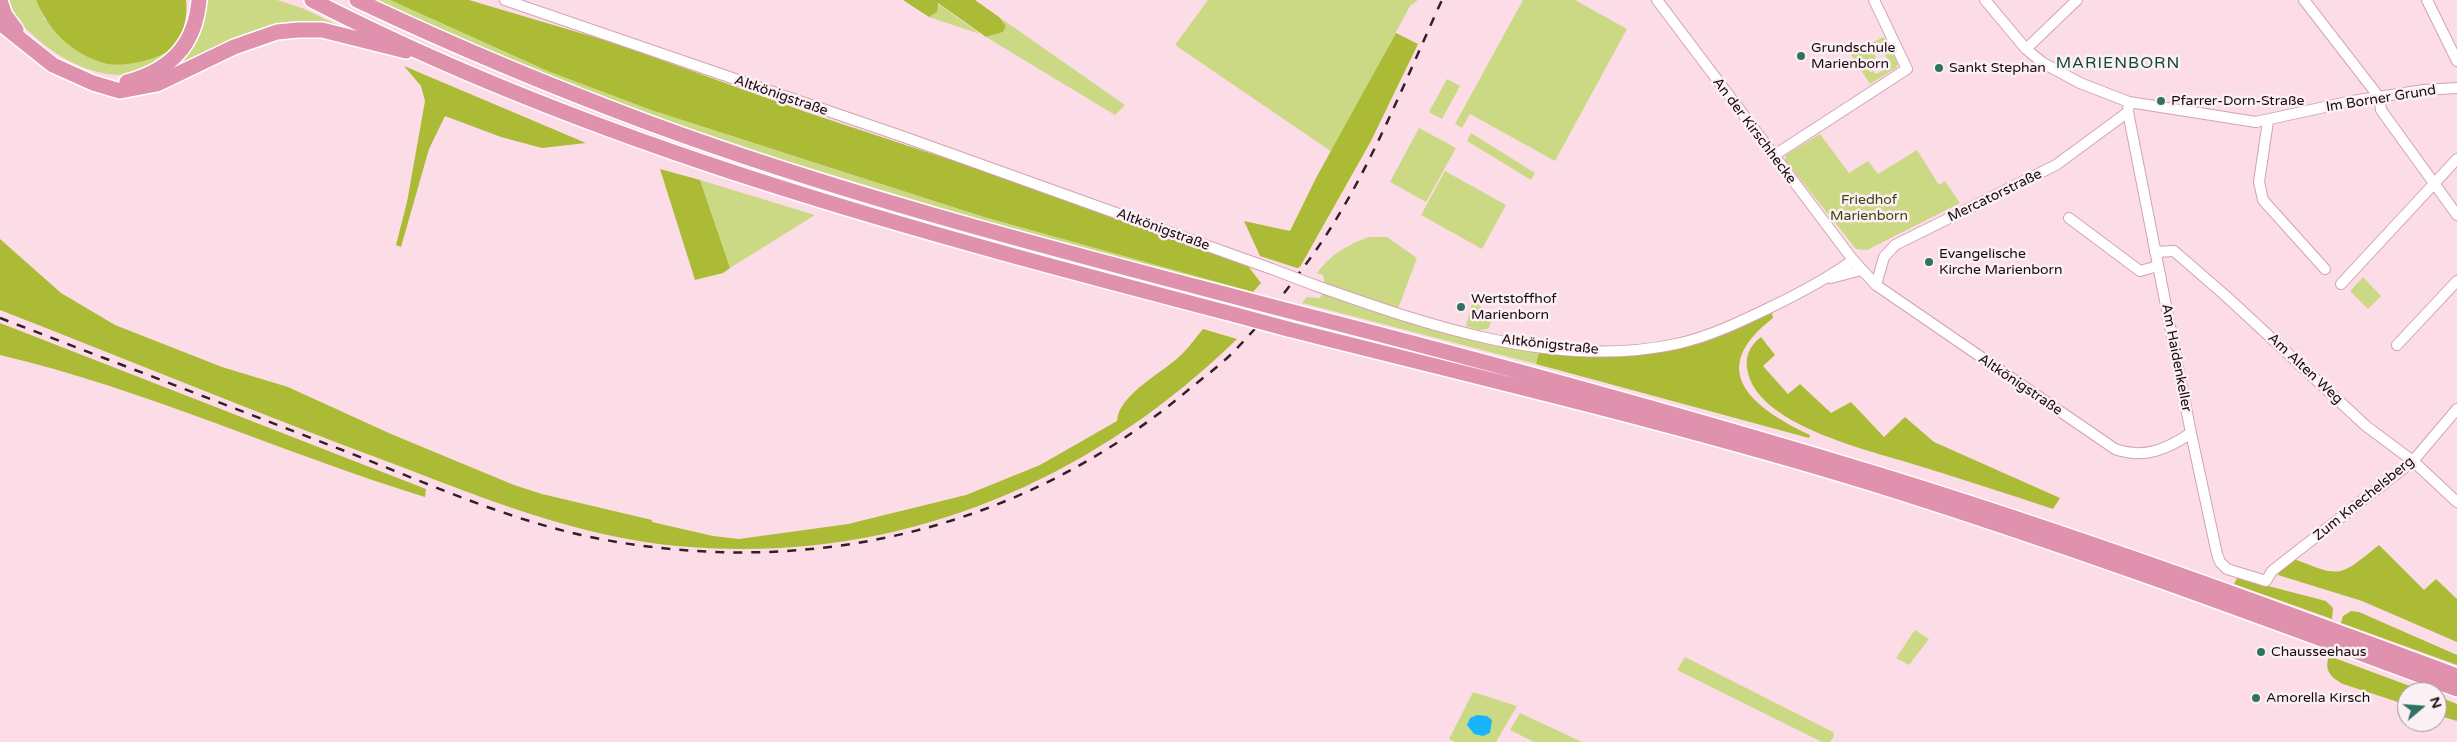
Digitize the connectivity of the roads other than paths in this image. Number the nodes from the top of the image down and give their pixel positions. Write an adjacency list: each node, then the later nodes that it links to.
1 (199, 0): 18 (highway)
2 (312, 0): 16 (highway)
3 (357, 0): 43 (highway, bridge)
4 (504, 0): 33 (street, Altkönigstraße, bridge)
5 (1657, 0): 23 (street, An der Kirschhecke)
6 (1874, 0): 23 (street)
7 (1985, 0): 15 (street, Im Borner Grund)
8 (2077, 0): 15 (street)
9 (2304, 0): 20 (street)
10 (2426, 0): 17 (street)
11 (0, 1): 14 (highway)
12 (0, 22): 14 (highway)
13 (0, 32): 14 (highway)
14 (25, 44): 18 (highway)
15 (2026, 49): 21 (street, Im Borner Grund)
16 (429, 56): 18 (highway); 44 (highway, bridge)
17 (2457, 61)
18 (110, 87)
19 (2457, 88): 20 (street, Im Borner Grund)
20 (2378, 97): 22 (street, Im Borner Grund); 25 (street)
21 (2128, 107): 22 (street, Im Borner Grund); 28 (street, Am Haidenkeller); 36 (street, Mercatorstraße)
22 (2268, 121): 31 (street)
23 (1773, 156): 29 (street, An der Kirschhecke)
24 (2457, 159): 25 (street)
25 (2434, 182): 26 (street); 35 (street)
26 (2457, 215)
27 (2070, 218): 30 (street)
28 (2155, 252): 30 (street, Am Haidenkeller); 40 (street, Am Alten Weg)
29 (1853, 260): 32 (street, Altkönigstraße); 33 (street, Altkönigstraße)
30 (2158, 266): 39 (street, Am Haidenkeller)
31 (2325, 269)
32 (1861, 270): 33 (street, Altkönigstraße); 36 (street, Altkönigstraße)
33 (1828, 279)
34 (2457, 281): 37 (street)
35 (2341, 284)
36 (1876, 285): 39 (street, Altkönigstraße)
37 (2397, 345)
38 (2457, 410): 40 (street, Zum Knechelsberg)
39 (2191, 433): 42 (street, Am Haidenkeller)
40 (2413, 461): 41 (street, Am Alten Weg); 42 (street, Zum Knechelsberg)
41 (2455, 497)
42 (2266, 581)
43 (2457, 676)
44 (2457, 690)

